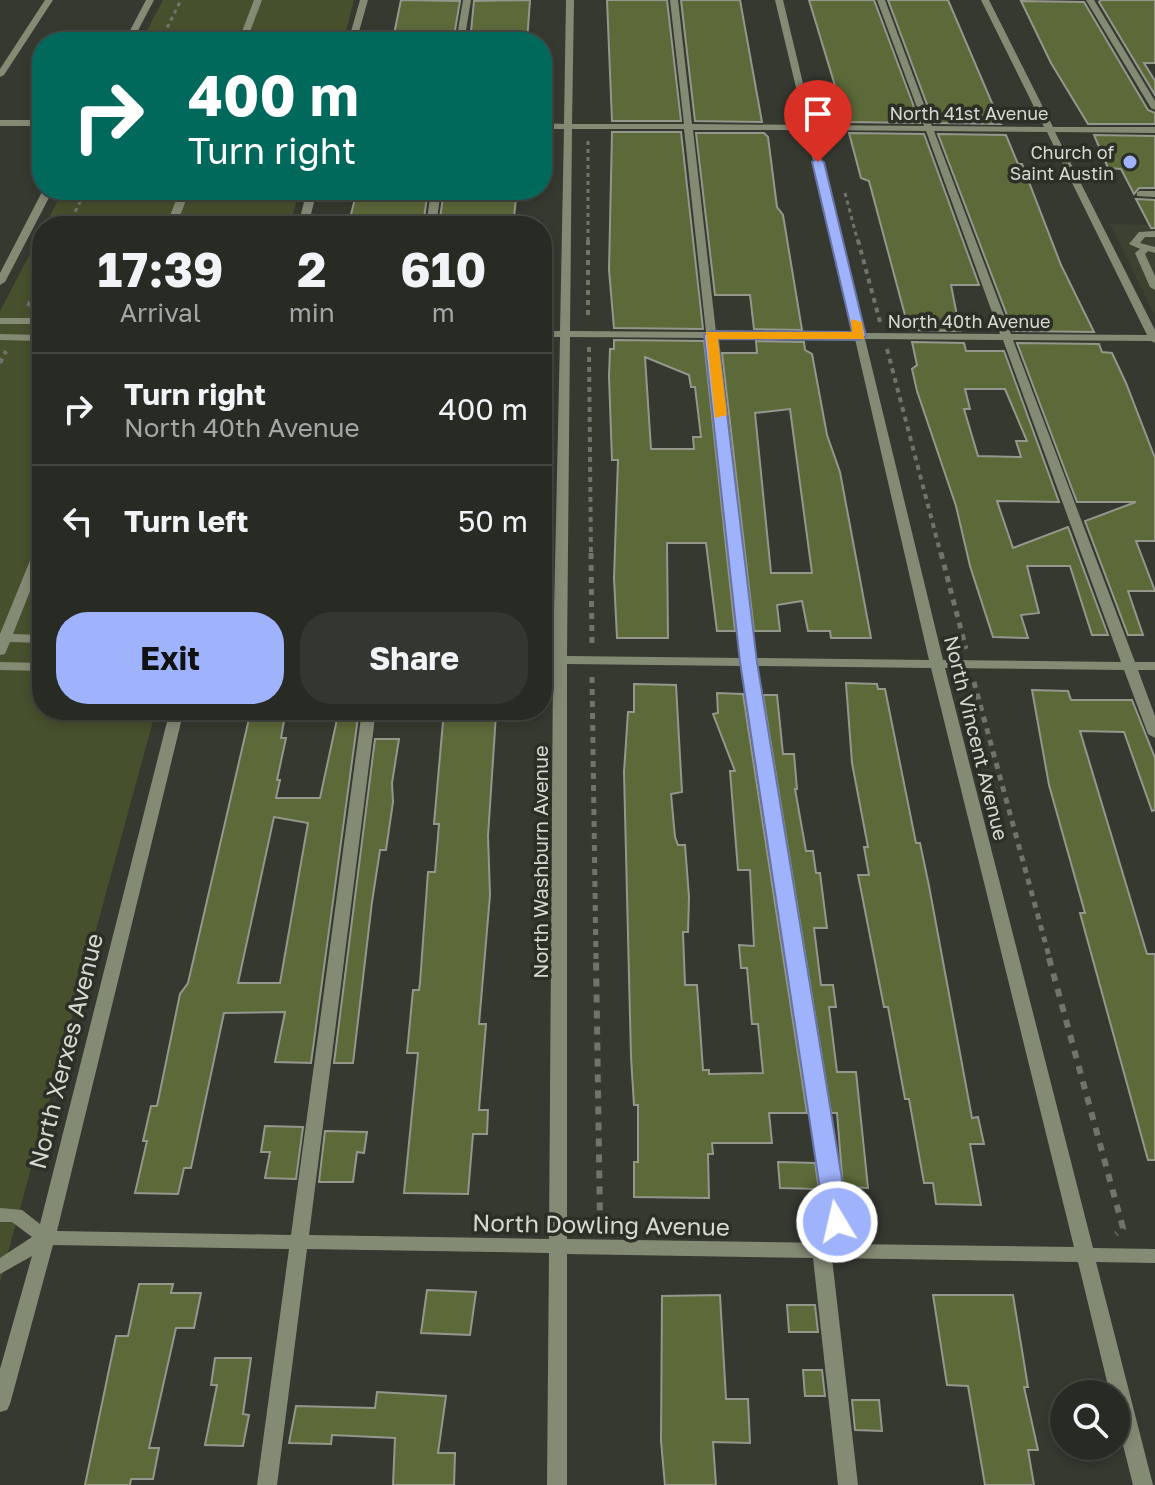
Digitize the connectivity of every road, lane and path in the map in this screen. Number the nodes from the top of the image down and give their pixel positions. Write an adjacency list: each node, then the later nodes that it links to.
1 (49, 0): 18 (street)
2 (150, 0): 13 (street)
3 (181, 0): 14 (path)
4 (258, 0): 15 (street)
5 (364, 0): 16 (street)
6 (467, 0): 17 (street)
7 (570, 0): 23 (street, North Washburn Avenue)
8 (674, 0): 24 (street)
9 (779, 0): 25 (street, North Vincent Avenue)
10 (881, 0): 26 (street)
11 (985, 0): 27 (street)
12 (1090, 0): 19 (street)
13 (133, 32)
14 (165, 32)
15 (246, 32)
16 (355, 32)
17 (462, 32)
18 (0, 75)
19 (1155, 108)
20 (0, 123): 21 (street)
21 (32, 123)
22 (552, 126): 23 (street, North 41st Avenue)
23 (568, 126): 24 (street, North 41st Avenue); 48 (street, North Washburn Avenue)
24 (689, 127): 25 (street, North 41st Avenue); 49 (street)
25 (810, 128): 26 (street, North 41st Avenue); 50 (street, North Vincent Avenue)
26 (931, 128): 27 (street, North 41st Avenue); 52 (street)
27 (1053, 129): 28 (street, North 41st Avenue); 35 (street)
28 (1155, 130)
29 (588, 134): 45 (path)
30 (842, 180): 46 (path)
31 (1140, 194): 32 (street)
32 (1155, 194)
33 (32, 221): 37 (street)
34 (1155, 234): 36 (street)
35 (1107, 244): 36 (street); 39 (street)
36 (1144, 248): 38 (street)
37 (0, 282)
38 (1155, 287)
39 (1132, 294): 40 (street); 54 (street)
40 (1155, 294)
41 (32, 299): 42 (path)
42 (26, 311)
43 (0, 321): 44 (street)
44 (32, 321)
45 (585, 326)
46 (879, 330)
47 (552, 334): 48 (street, North 40th Avenue)
48 (564, 334): 49 (street, North 40th Avenue); 63 (street, North Washburn Avenue)
49 (711, 335): 50 (street, North 40th Avenue); 64 (street)
50 (859, 336): 52 (street, North 40th Avenue); 65 (street, North Vincent Avenue)
51 (0, 337): 53 (street)
52 (1008, 337): 54 (street, North 40th Avenue); 67 (street)
53 (32, 338)
54 (1155, 339)
55 (584, 344): 60 (path)
56 (883, 346): 61 (path)
57 (32, 569): 59 (street)
58 (32, 640): 59 (street)
59 (1, 642)
60 (588, 648)
61 (963, 652)
62 (552, 661): 63 (street)
63 (560, 661): 64 (street); 80 (street, North Washburn Avenue)
64 (748, 662): 65 (street); 81 (street)
65 (937, 664): 67 (street); 82 (street, North Vincent Avenue)
66 (0, 666): 69 (street)
67 (1130, 666): 68 (street); 74 (street)
68 (1155, 666)
69 (32, 667)
70 (590, 676): 76 (path)
71 (971, 680): 77 (path)
72 (175, 720): 78 (street, North Xerxes Avenue)
73 (368, 720): 79 (street)
74 (1155, 734)
75 (0, 1215): 78 (street)
76 (595, 1224)
77 (1116, 1234)
78 (46, 1238): 79 (street, North Dowling Avenue); 84 (street); 85 (street, North Xerxes Avenue)
79 (298, 1243): 80 (street, North Dowling Avenue); 86 (street)
80 (560, 1247): 81 (street, North Dowling Avenue); 87 (street, North Washburn Avenue)
81 (832, 1251): 82 (street, North Dowling Avenue); 88 (street)
82 (1087, 1255): 83 (street, North Dowling Avenue); 89 (street, North Vincent Avenue)
83 (1155, 1256)
84 (0, 1267)
85 (0, 1404)
86 (267, 1485)
87 (557, 1485)
88 (848, 1485)
89 (1143, 1485)

